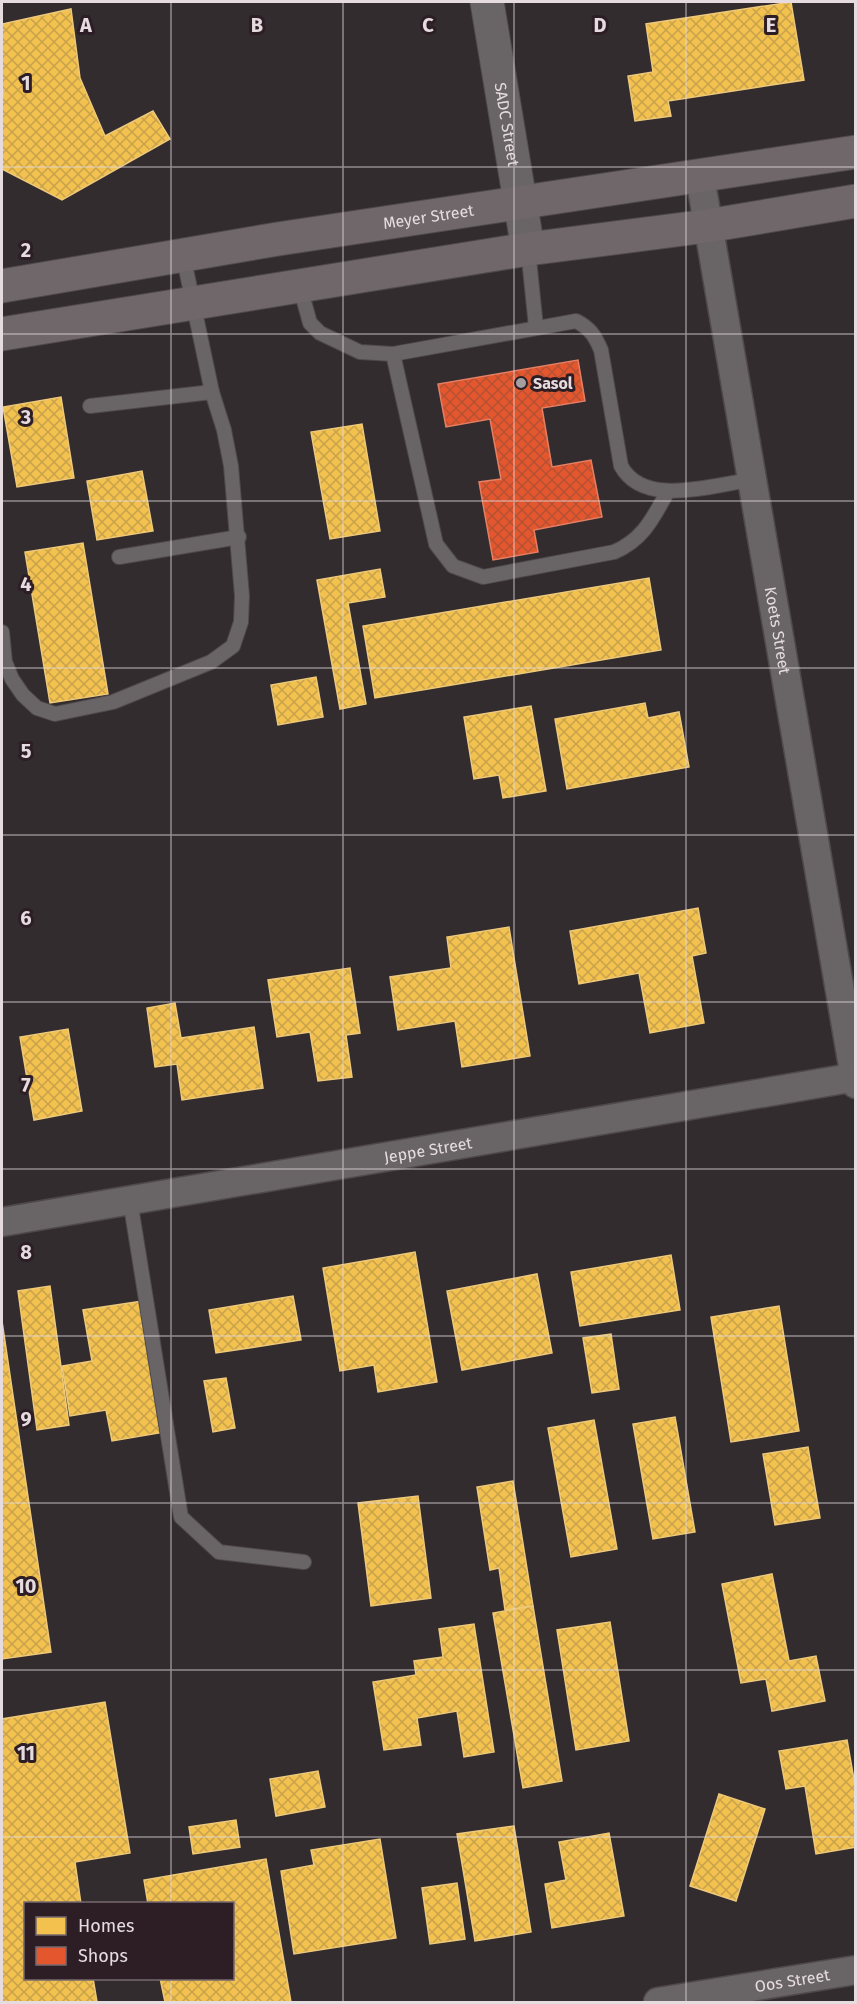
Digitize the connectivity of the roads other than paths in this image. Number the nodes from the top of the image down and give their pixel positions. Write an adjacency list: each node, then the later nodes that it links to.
1 (487, 2): 5 (street, SADC Street)
2 (855, 152): 3 (main road, Meyer Street)
3 (700, 177): 5 (main road, Meyer Street); 6 (street, Koets Street)
4 (855, 201): 6 (main road)
5 (520, 204): 7 (street, SADC Street); 8 (main road, Meyer Street)
6 (707, 226): 7 (main road); 17 (street, Koets Street)
7 (528, 249): 10 (main road); 12 (lane)
8 (183, 255): 9 (main road, Meyer Street); 11 (lane)
9 (2, 286)
10 (300, 286): 11 (main road); 14 (lane)
11 (194, 304): 13 (main road); 15 (lane)
12 (536, 327): 14 (lane); 18 (lane)
13 (2, 334)
14 (393, 354): 18 (lane)
15 (212, 392): 16 (lane); 19 (lane)
16 (90, 406)
17 (751, 480): 18 (lane); 22 (street, Koets Street)
18 (668, 491)
19 (239, 537): 20 (lane); 21 (lane)
20 (119, 557)
21 (2, 632)
22 (855, 1080): 23 (street, Jeppe Street)
23 (130, 1200): 24 (street, Jeppe Street); 25 (lane)
24 (2, 1222)
25 (304, 1563)
26 (855, 1971): 27 (street, Oos Street)
27 (658, 2002)

